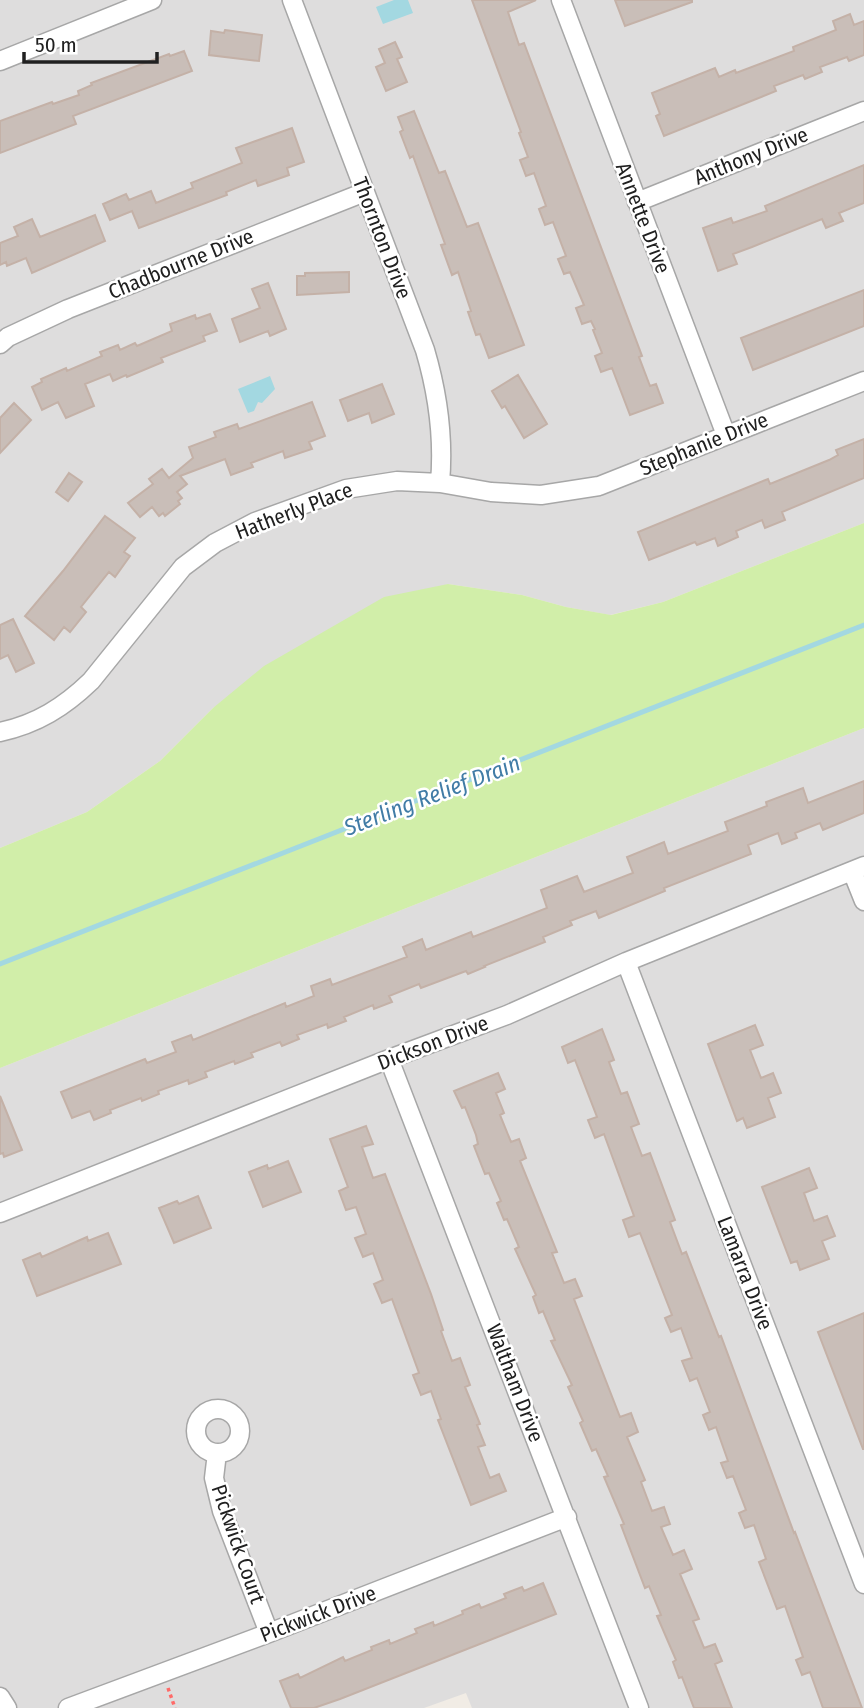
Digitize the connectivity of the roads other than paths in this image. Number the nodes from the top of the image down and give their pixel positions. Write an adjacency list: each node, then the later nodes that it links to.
1 (152, 0): 4 (street)
2 (292, 0): 6 (street, Thornton Drive)
3 (561, 0): 7 (street, Annette Drive)
4 (0, 61)
5 (864, 111): 7 (street, Anthony Drive)
6 (365, 192): 8 (street, Chadbourne Drive); 11 (street, Thornton Drive)
7 (637, 202): 10 (street, Annette Drive)
8 (0, 344)
9 (864, 381): 10 (street, Stephanie Drive)
10 (726, 435): 12 (street, Stephanie Drive)
11 (440, 483): 12 (street, Hatherly Place); 13 (street, Hatherly Place)
12 (541, 495)
13 (0, 732)
14 (858, 869): 15 (street); 16 (street, Dickson Drive)
15 (864, 901)
16 (626, 962): 17 (street, Dickson Drive); 21 (street, Lamarra Drive)
17 (389, 1059): 18 (street, Dickson Drive); 20 (street, Waltham Drive)
18 (0, 1213)
19 (217, 1453): 22 (street, Pickwick Court)
20 (567, 1517): 22 (street, Pickwick Drive); 26 (street, Waltham Drive)
21 (864, 1584)
22 (269, 1633): 25 (street, Pickwick Drive)
23 (0, 1697): 24 (street)
24 (7, 1708)
25 (68, 1708)
26 (639, 1708)

